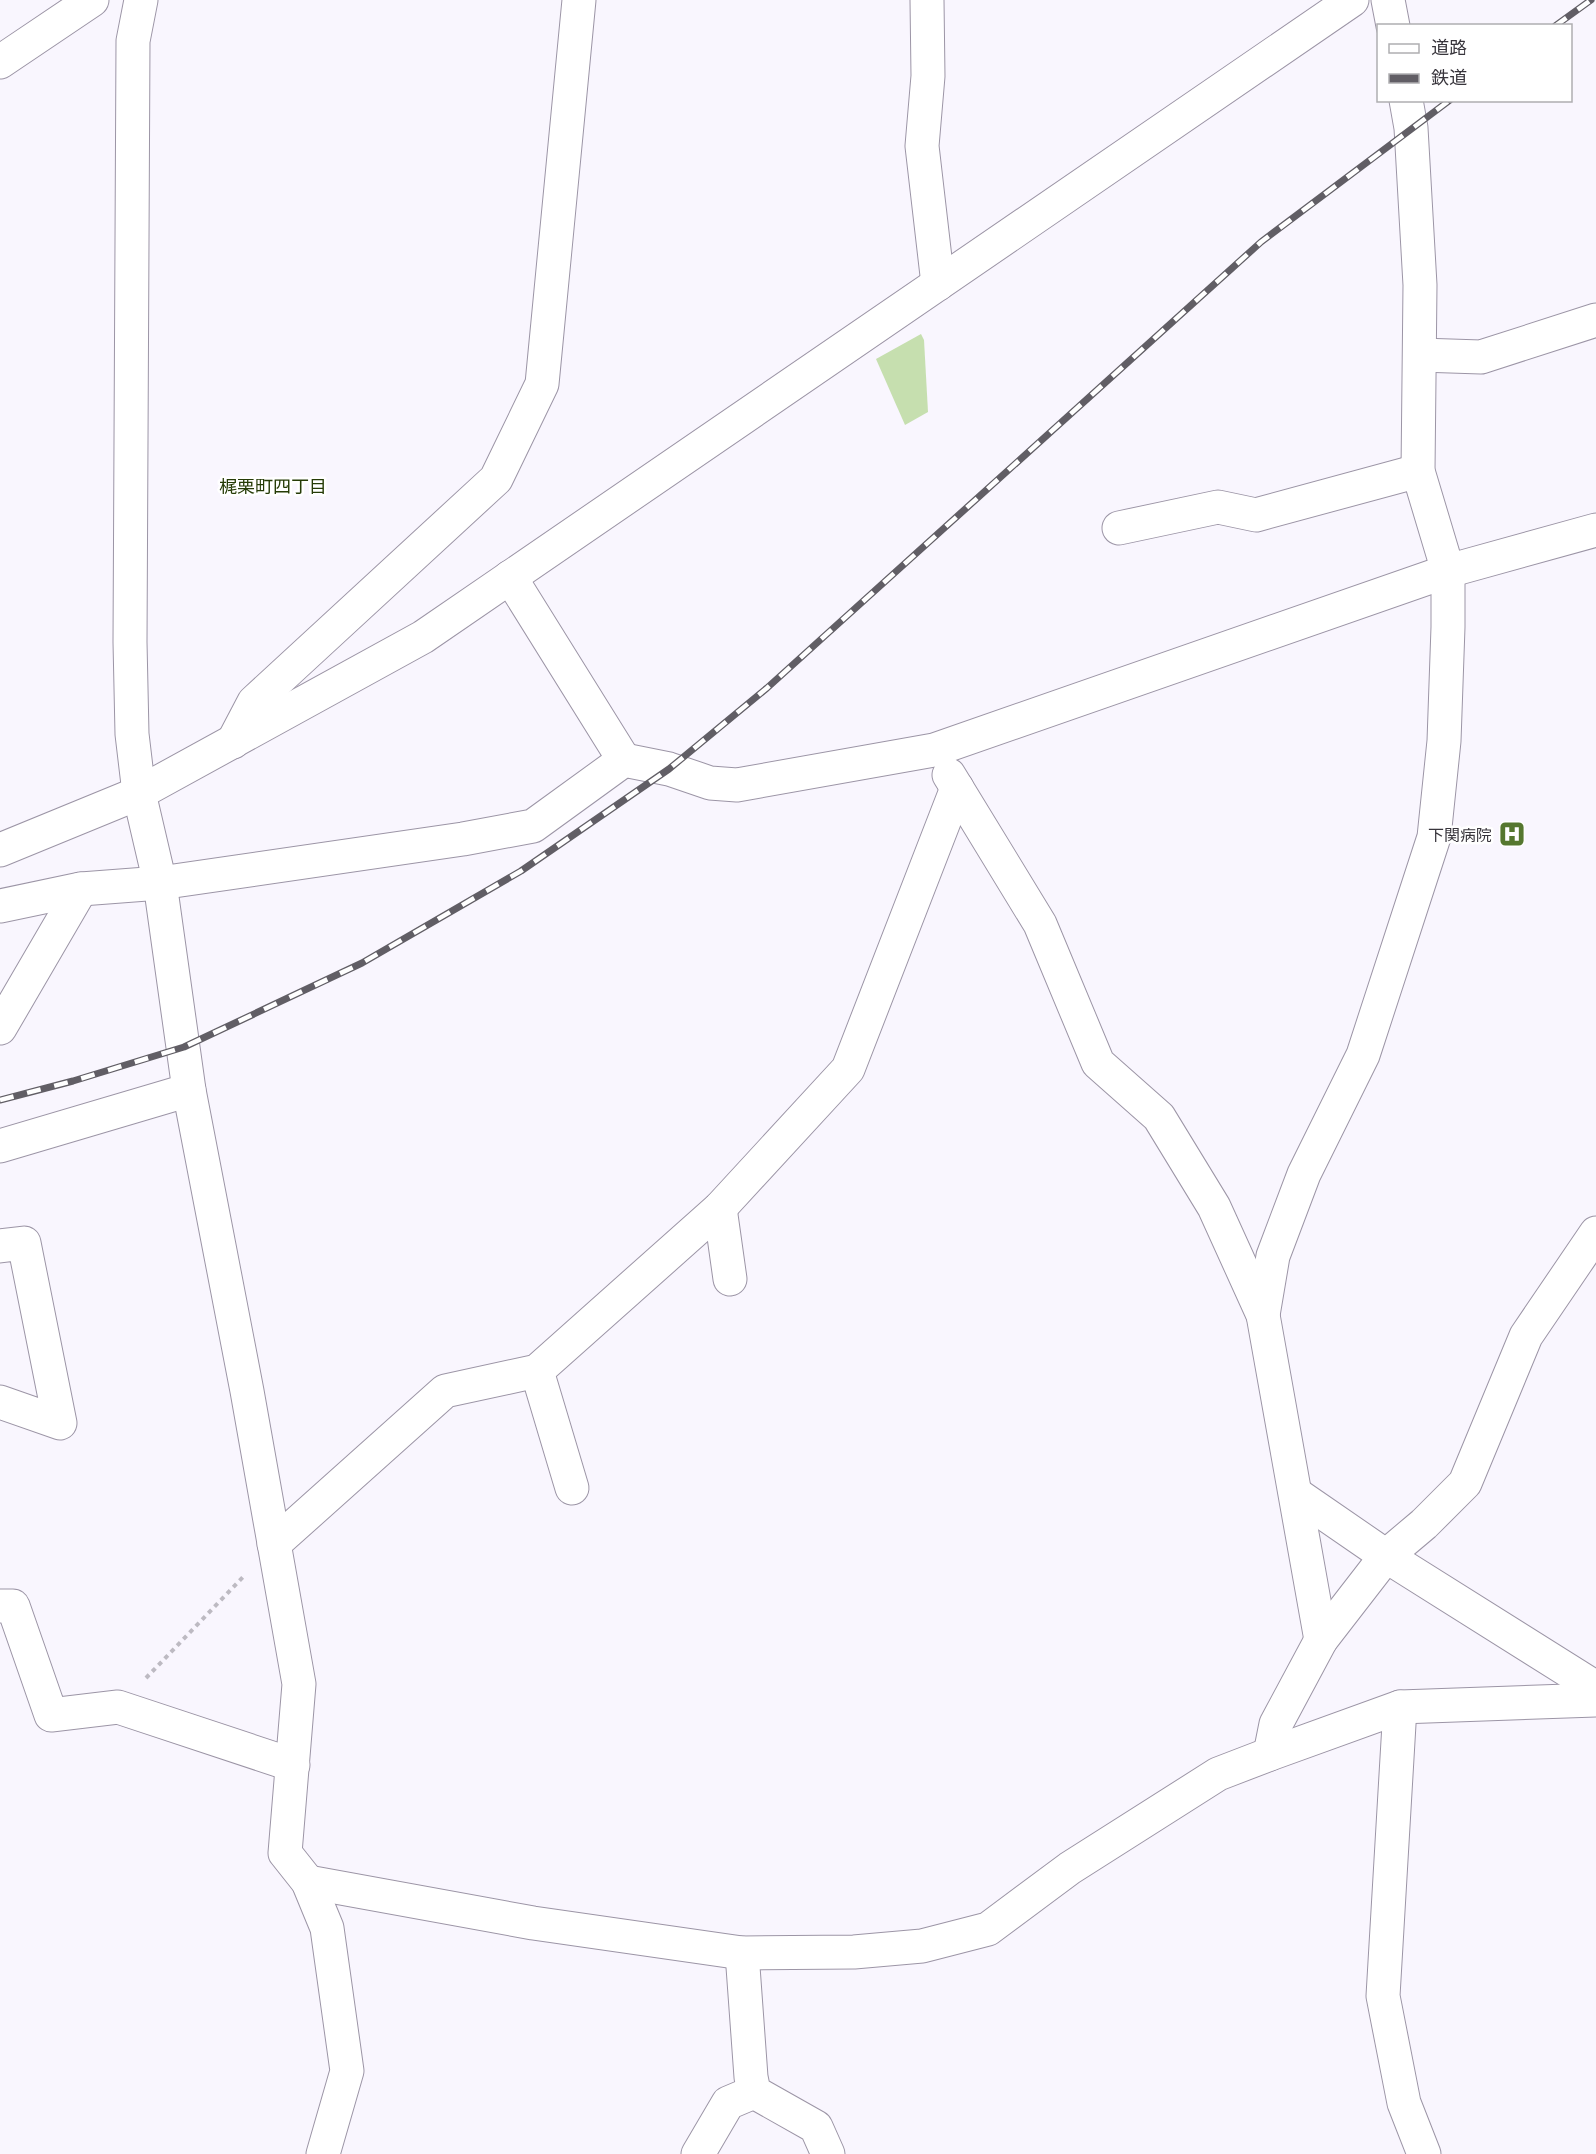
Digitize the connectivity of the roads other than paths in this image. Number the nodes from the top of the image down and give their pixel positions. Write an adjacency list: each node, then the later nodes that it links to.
1 (92, 0): 8 (street)
2 (141, 0): 22 (street)
3 (579, 0): 18 (street)
4 (927, 0): 10 (street)
5 (1352, 0): 10 (street)
6 (1388, 0): 7 (street)
7 (1393, 24)
8 (0, 62)
9 (1406, 102): 12 (street)
10 (938, 284): 17 (street)
11 (1596, 320): 12 (street)
12 (1420, 355): 13 (street)
13 (1418, 471): 14 (street); 16 (street)
14 (1119, 528)
15 (1596, 530): 16 (street)
16 (1448, 571): 19 (street); 34 (street)
17 (510, 577): 18 (street); 20 (street)
18 (233, 742): 22 (street)
19 (934, 750): 20 (street); 21 (street)
20 (624, 760): 24 (street)
21 (957, 788): 30 (street); 34 (street)
22 (139, 793): 23 (street); 24 (street)
23 (0, 850)
24 (160, 883): 25 (street); 28 (street)
25 (81, 890): 26 (street); 27 (street)
26 (0, 906)
27 (0, 1028)
28 (189, 1090): 29 (street); 39 (street)
29 (0, 1146)
30 (720, 1208): 33 (street); 35 (street)
31 (1596, 1233): 40 (street)
32 (0, 1246): 36 (street)
33 (730, 1279)
34 (1263, 1315): 38 (street)
35 (537, 1371): 37 (street); 39 (street)
36 (0, 1402)
37 (572, 1488)
38 (1296, 1494): 40 (street); 42 (street)
39 (274, 1544): 47 (street)
40 (1386, 1556): 42 (street); 43 (street)
41 (0, 1606): 47 (street)
42 (1321, 1640): 46 (street)
43 (1596, 1688)
44 (1596, 1700): 45 (street)
45 (1400, 1707): 46 (street); 54 (street)
46 (1270, 1754): 49 (street)
47 (293, 1765): 48 (street)
48 (308, 1882): 49 (street); 51 (street)
49 (742, 1953): 50 (street)
50 (754, 2092): 52 (street); 53 (street)
51 (323, 2154)
52 (698, 2154)
53 (828, 2154)
54 (1424, 2154)

